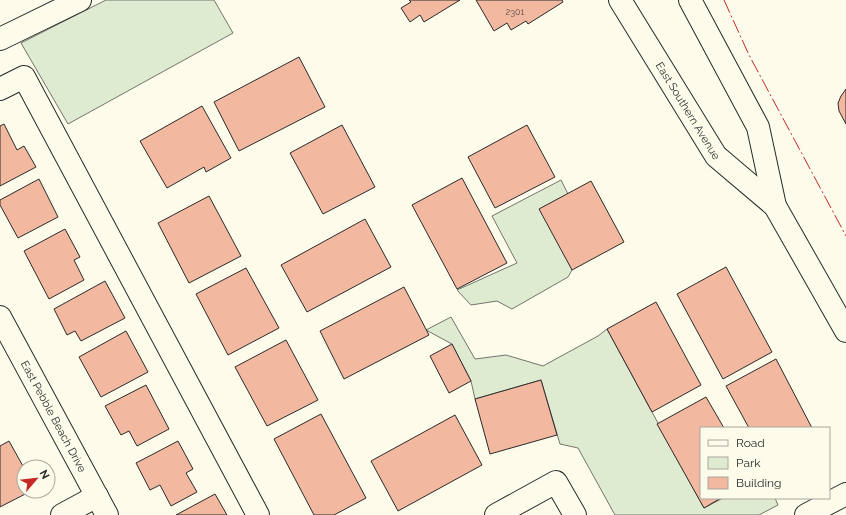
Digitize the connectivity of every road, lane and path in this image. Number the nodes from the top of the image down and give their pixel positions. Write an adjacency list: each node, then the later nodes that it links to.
1 (80, 0): 4 (main road)
2 (620, 0): 6 (main road, East Southern Avenue)
3 (690, 0): 6 (main road, East Southern Avenue)
4 (0, 39)
5 (0, 89): 13 (main road)
6 (775, 206): 8 (main road, East Southern Avenue)
7 (0, 317): 10 (main road, East Pebble Beach Drive)
8 (846, 331)
9 (846, 494): 16 (main road)
10 (97, 496): 11 (main road); 12 (main road, East Pebble Beach Drive)
11 (62, 515)
12 (107, 515)
13 (258, 515)
14 (496, 515): 15 (main road)
15 (575, 515)
16 (806, 515)

